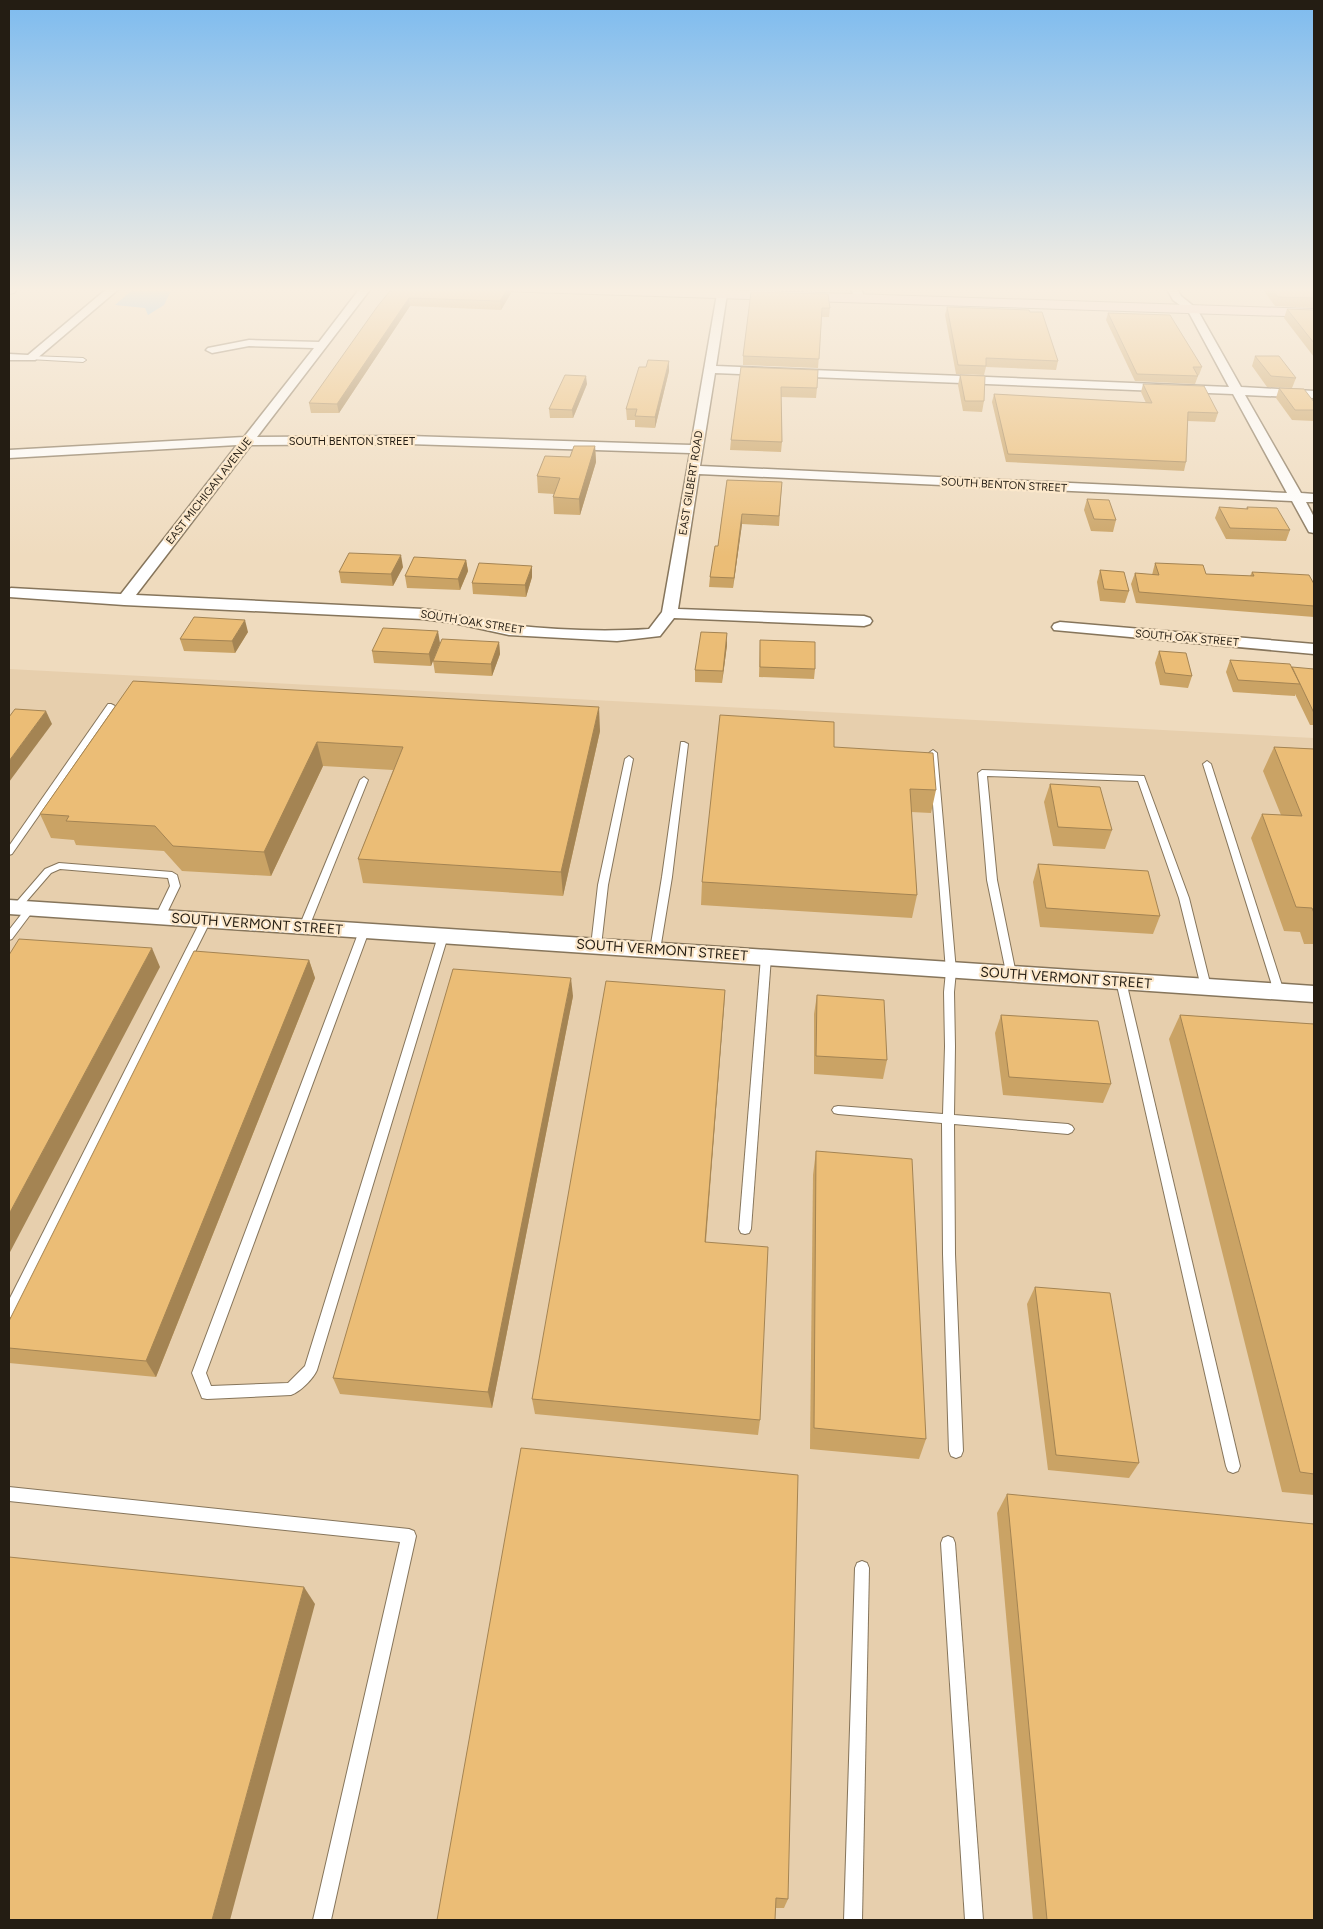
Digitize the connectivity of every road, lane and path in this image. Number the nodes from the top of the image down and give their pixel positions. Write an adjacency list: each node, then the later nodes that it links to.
1 (298, 377): 7 (street, EAST MICHIGAN AVENUE)
2 (709, 377): 8 (street, EAST GILBERT ROAD)
3 (895, 377): 5 (street)
4 (1231, 377): 5 (street)
5 (1240, 392): 6 (street); 11 (street)
6 (1314, 394)
7 (248, 442): 8 (street, SOUTH BENTON STREET); 9 (street, SOUTH BENTON STREET); 15 (street, EAST MICHIGAN AVENUE)
8 (696, 449): 10 (street, EAST GILBERT ROAD)
9 (9, 454)
10 (693, 470): 11 (street, SOUTH BENTON STREET); 16 (street, EAST GILBERT ROAD)
11 (1296, 497): 12 (street, SOUTH BENTON STREET); 13 (street)
12 (1314, 498)
13 (1314, 529)
14 (11, 593): 15 (street, SOUTH OAK STREET)
15 (124, 600): 16 (street, SOUTH OAK STREET)
16 (670, 613): 17 (street)
17 (864, 621)
18 (1060, 627): 19 (street, SOUTH OAK STREET)
19 (1314, 649)
20 (112, 706): 26 (lane)
21 (684, 744): 35 (lane)
22 (933, 753): 37 (lane)
23 (629, 759): 34 (lane)
24 (1207, 764): 41 (lane)
25 (364, 780): 30 (lane)
26 (9, 852)
27 (18, 908): 28 (street, SOUTH VERMONT STREET); 28 (lane); 33 (lane)
28 (160, 917): 29 (street, SOUTH VERMONT STREET)
29 (206, 920): 30 (street, SOUTH VERMONT STREET); 47 (lane)
30 (304, 927): 31 (street, SOUTH VERMONT STREET)
31 (364, 931): 32 (street, SOUTH VERMONT STREET); 32 (lane)
32 (443, 936): 34 (street, SOUTH VERMONT STREET)
33 (9, 937)
34 (596, 946): 35 (street, SOUTH VERMONT STREET)
35 (655, 950): 36 (street, SOUTH VERMONT STREET)
36 (766, 957): 37 (street, SOUTH VERMONT STREET); 46 (lane)
37 (951, 970): 38 (street, SOUTH VERMONT STREET); 44 (lane)
38 (1011, 974): 39 (street, SOUTH VERMONT STREET); 40 (lane)
39 (1121, 981): 40 (street, SOUTH VERMONT STREET); 49 (lane)
40 (1206, 987): 41 (street, SOUTH VERMONT STREET)
41 (1279, 992): 42 (street, SOUTH VERMONT STREET)
42 (1314, 994)
43 (838, 1110): 44 (lane)
44 (947, 1118): 45 (lane); 48 (lane)
45 (1068, 1129)
46 (745, 1229)
47 (9, 1312)
48 (956, 1451)
49 (1233, 1466)
50 (9, 1494): 53 (lane)
51 (948, 1543): 55 (lane)
52 (862, 1568): 54 (lane)
53 (322, 1920)
54 (853, 1920)
55 (974, 1920)

